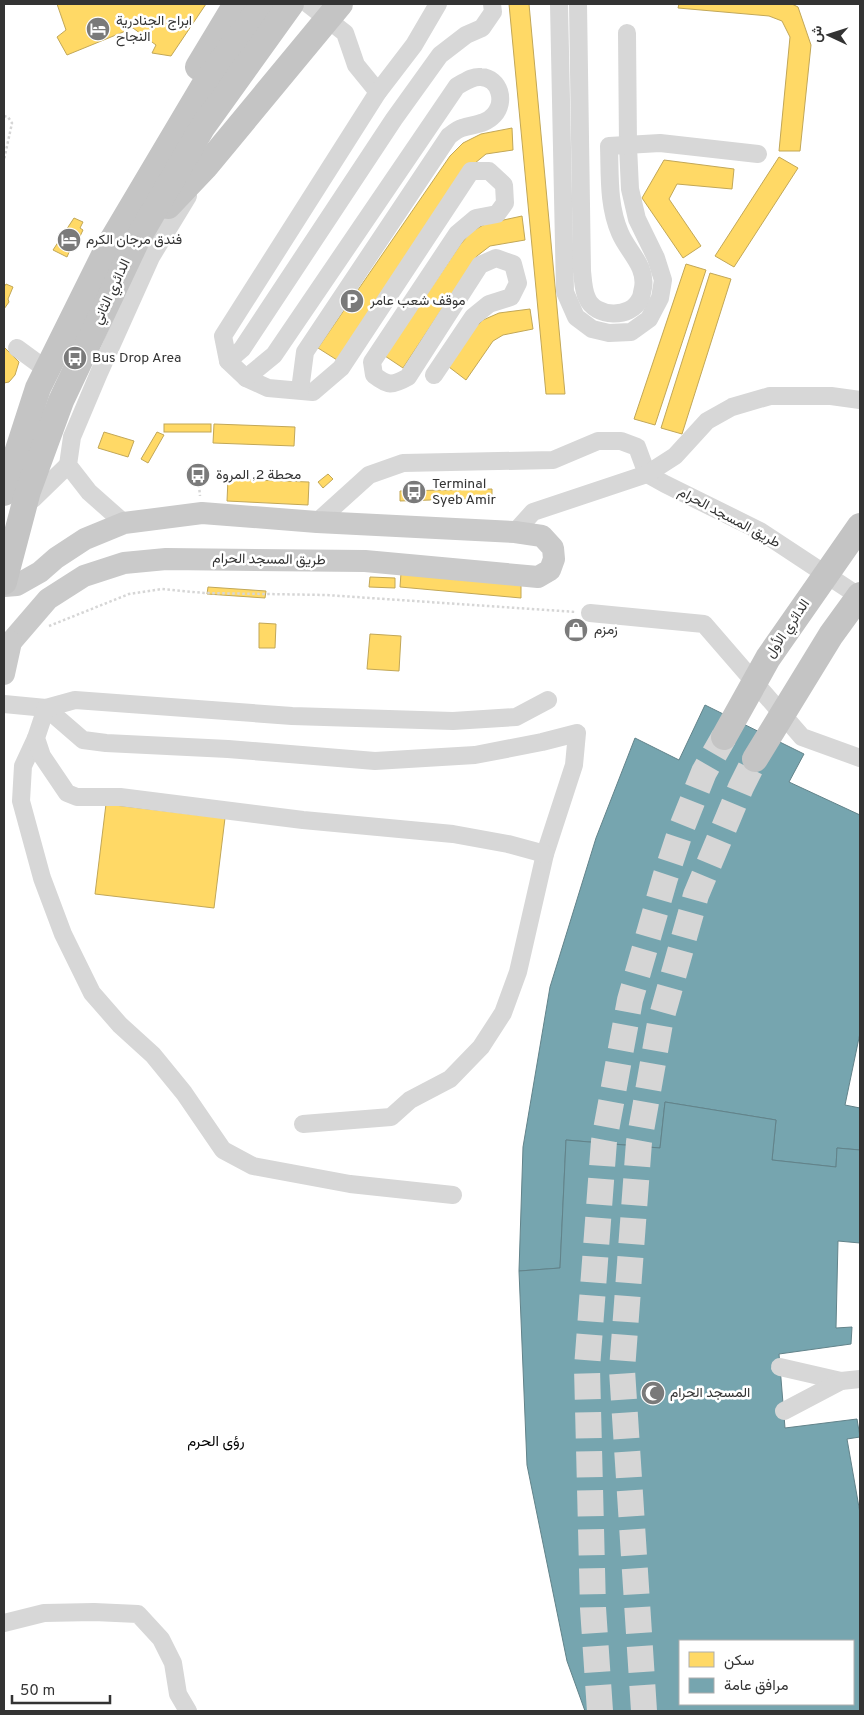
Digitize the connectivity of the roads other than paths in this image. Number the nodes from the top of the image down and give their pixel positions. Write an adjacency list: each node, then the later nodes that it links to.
1 (263, 4): 9 (highway, الدائري الثاني)
2 (291, 4): 9 (highway, الدائري الثاني)
3 (308, 4): 11 (street)
4 (340, 4): 14 (highway)
5 (438, 4): 11 (street)
6 (492, 4): 17 (street)
7 (559, 4): 12 (street)
8 (578, 4): 12 (street)
9 (244, 21): 15 (highway, الدائري الثاني); 20 (highway, الدائري الثاني)
10 (627, 33): 12 (street)
11 (378, 92): 17 (street)
12 (628, 146): 13 (street)
13 (758, 154)
14 (206, 166): 15 (highway); 23 (street)
15 (137, 240): 31 (highway, الدائري الثاني)
16 (17, 348): 20 (street)
17 (228, 361): 19 (street)
18 (434, 375): 21 (street)
19 (246, 378): 21 (street); 21 (street)
20 (43, 379): 25 (highway, الدائري الثاني)
21 (300, 390)
22 (860, 400): 24 (street)
23 (68, 465): 26 (street); 28 (street)
24 (647, 474): 27 (street); 30 (street); 32 (street, طريق المسجد الحرام)
25 (4, 492)
26 (4, 501)
27 (317, 522): 28 (main road); 30 (main road)
28 (124, 523): 31 (main road)
29 (860, 526): 40 (highway, الدائري الأول)
30 (515, 532): 34 (main road, طريق المسجد الحرام)
31 (4, 584)
32 (860, 596): 42 (highway)
33 (590, 613): 41 (street)
34 (7, 644): 35 (main road)
35 (4, 674)
36 (548, 700): 38 (street)
37 (4, 704): 38 (street)
38 (46, 708): 39 (street); 43 (street)
39 (36, 738): 43 (street); 45 (street)
40 (724, 738)
41 (860, 758)
42 (755, 759)
43 (545, 854): 44 (street)
44 (303, 1124)
45 (453, 1195)
46 (780, 1367): 48 (street)
47 (860, 1379): 48 (street)
48 (842, 1381): 49 (street)
49 (784, 1411)
50 (4, 1623): 51 (street)
51 (188, 1711)

